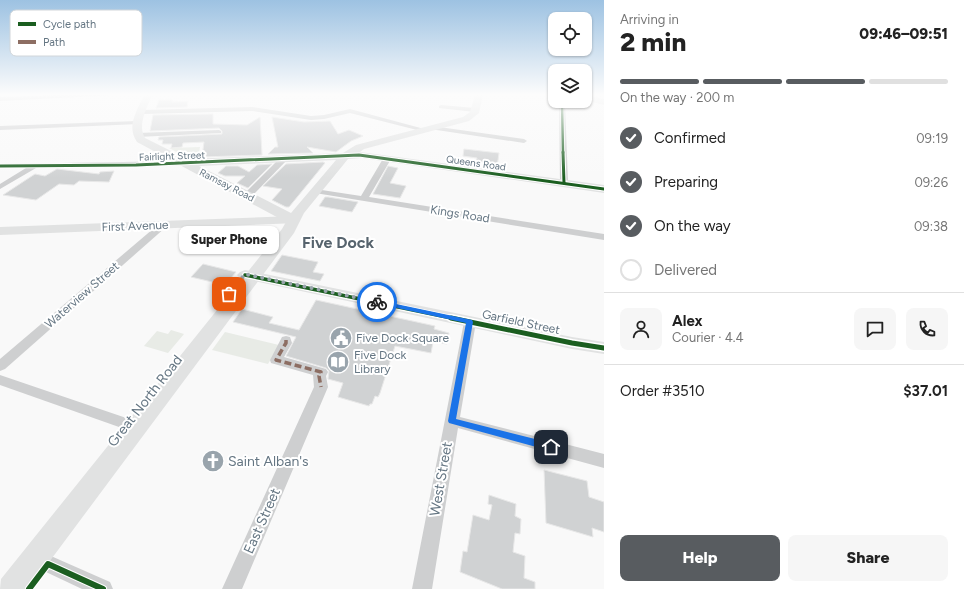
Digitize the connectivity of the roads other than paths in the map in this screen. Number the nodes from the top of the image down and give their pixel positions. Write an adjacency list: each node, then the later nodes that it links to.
1 (400, 122): 6 (street)
2 (453, 122): 6 (main road, Great North Road)
3 (563, 122): 18 (street)
4 (137, 123): 5 (street); 8 (main road)
5 (0, 128)
6 (429, 129): 9 (street); 11 (main road, Great North Road)
7 (219, 132): 8 (street)
8 (137, 135): 10 (main road, Ramsay Road)
9 (524, 141)
10 (166, 154): 14 (main road, Ramsay Road); 16 (street)
11 (345, 156): 12 (main road, Fairlight Street); 13 (main road, Queens Road); 21 (main road, Great North Road)
12 (284, 159): 14 (main road, Fairlight Street); 22 (street)
13 (387, 159): 18 (main road, Queens Road); 23 (street)
14 (184, 163): 16 (street, Fairlight Street); 22 (main road, Ramsay Road)
15 (37, 164): 16 (street, Fairlight Street); 17 (street, Fairlight Street); 19 (street)
16 (153, 164)
17 (0, 166)
18 (564, 183): 20 (main road, Queens Road)
19 (0, 187)
20 (604, 189)
21 (315, 190): 23 (street, Kings Road); 24 (main road, Great North Road)
22 (247, 196): 24 (main road, Ramsay Road)
23 (365, 199): 27 (street, Kings Road)
24 (293, 220): 25 (street, First Avenue); 28 (main road, Great North Road)
25 (163, 225): 26 (street, First Avenue); 32 (street, Waterview Street)
26 (0, 232)
27 (604, 236)
28 (249, 276): 29 (street, Garfield Street); 35 (main road, Great North Road)
29 (470, 322): 31 (street, Garfield Street); 34 (street, West Street)
30 (286, 340): 41 (street, East Street)
31 (604, 348)
32 (0, 366)
33 (0, 380): 35 (street)
34 (452, 421): 36 (street); 42 (street, West Street)
35 (132, 425): 37 (main road, Great North Road); 38 (main road, Great North Road)
36 (604, 461)
37 (34, 558): 39 (main road, Great North Road); 40 (street)
38 (0, 584)
39 (11, 589)
40 (103, 589)
41 (232, 589)
42 (422, 589)

